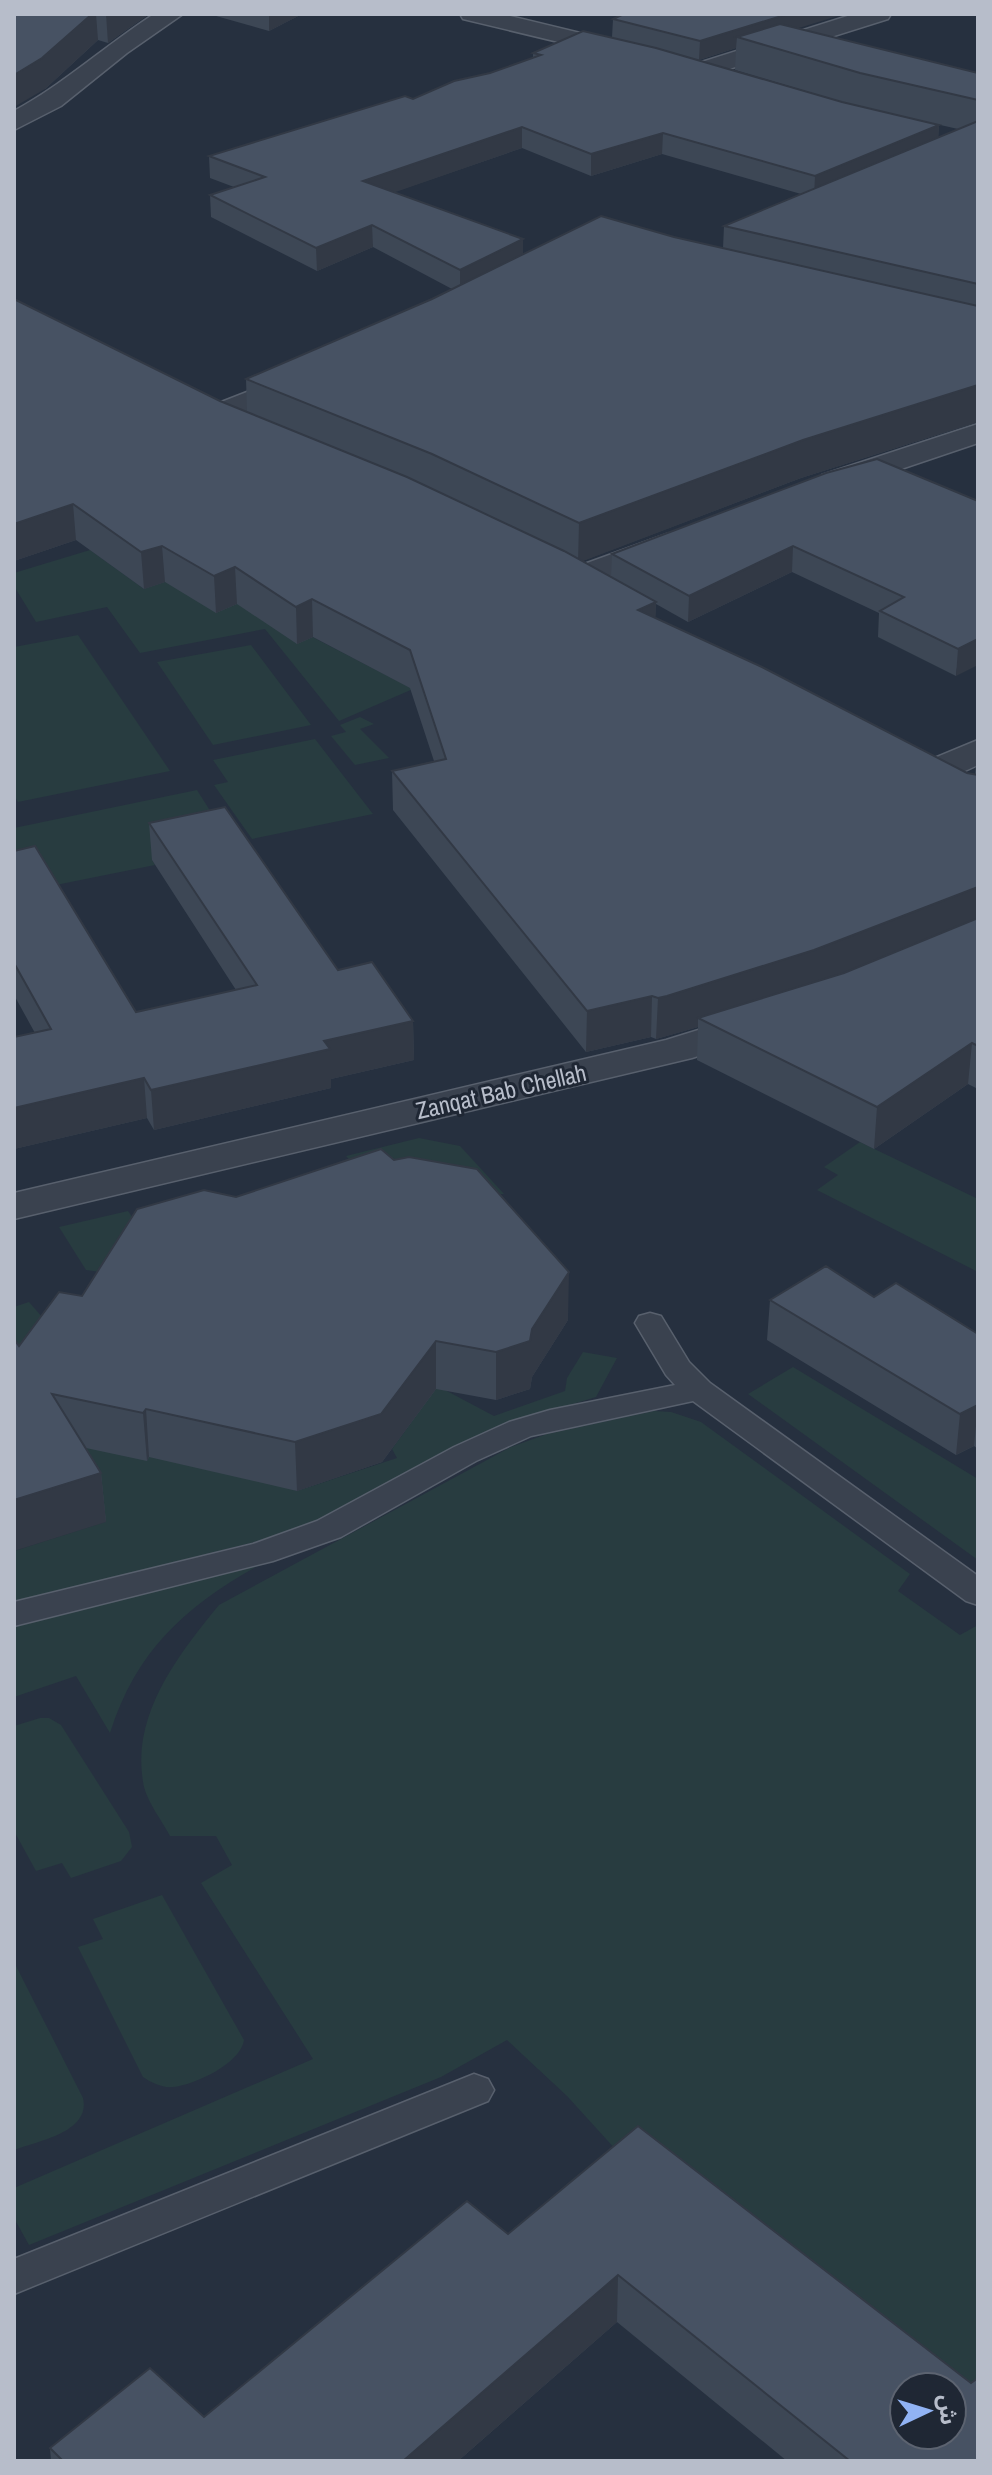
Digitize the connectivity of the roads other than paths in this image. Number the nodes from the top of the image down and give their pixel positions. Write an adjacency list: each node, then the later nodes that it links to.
1 (171, 14): 7 (street)
2 (472, 14): 5 (street)
3 (568, 14): 5 (street)
4 (879, 14): 5 (street)
5 (669, 61): 6 (street)
6 (743, 84)
7 (14, 122)
8 (330, 367): 9 (street)
9 (247, 432)
10 (978, 433): 11 (street)
11 (798, 493)
12 (695, 533): 13 (street)
13 (618, 601)
14 (978, 751): 15 (street)
15 (965, 794)
16 (796, 1011): 17 (street, Zanqat Bab Chellah)
17 (14, 1206)
18 (650, 1323): 19 (lane)
19 (699, 1390): 20 (lane); 21 (lane)
20 (978, 1593)
21 (14, 1614)
22 (474, 2090): 23 (lane)
23 (14, 2277)

